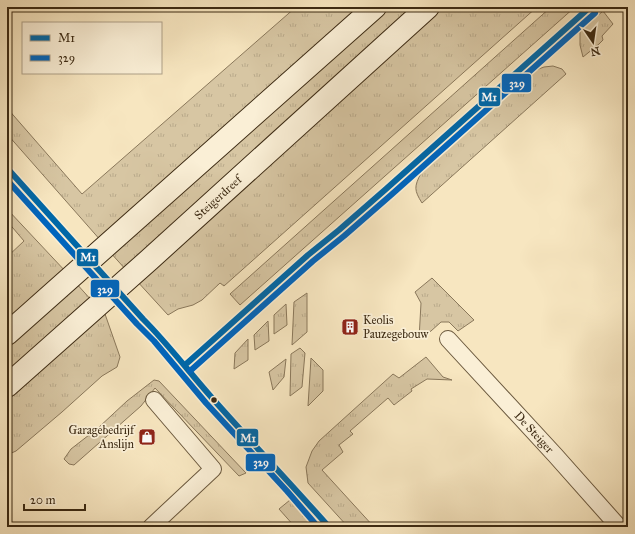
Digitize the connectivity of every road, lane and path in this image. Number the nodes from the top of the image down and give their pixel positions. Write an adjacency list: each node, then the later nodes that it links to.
1 (375, 7): 3 (main road)
2 (428, 7): 5 (main road, Steigerdreef)
3 (7, 334)
4 (448, 339): 8 (street, De Steiger)
5 (7, 386)
6 (154, 400): 7 (street)
7 (151, 527)
8 (619, 527)

